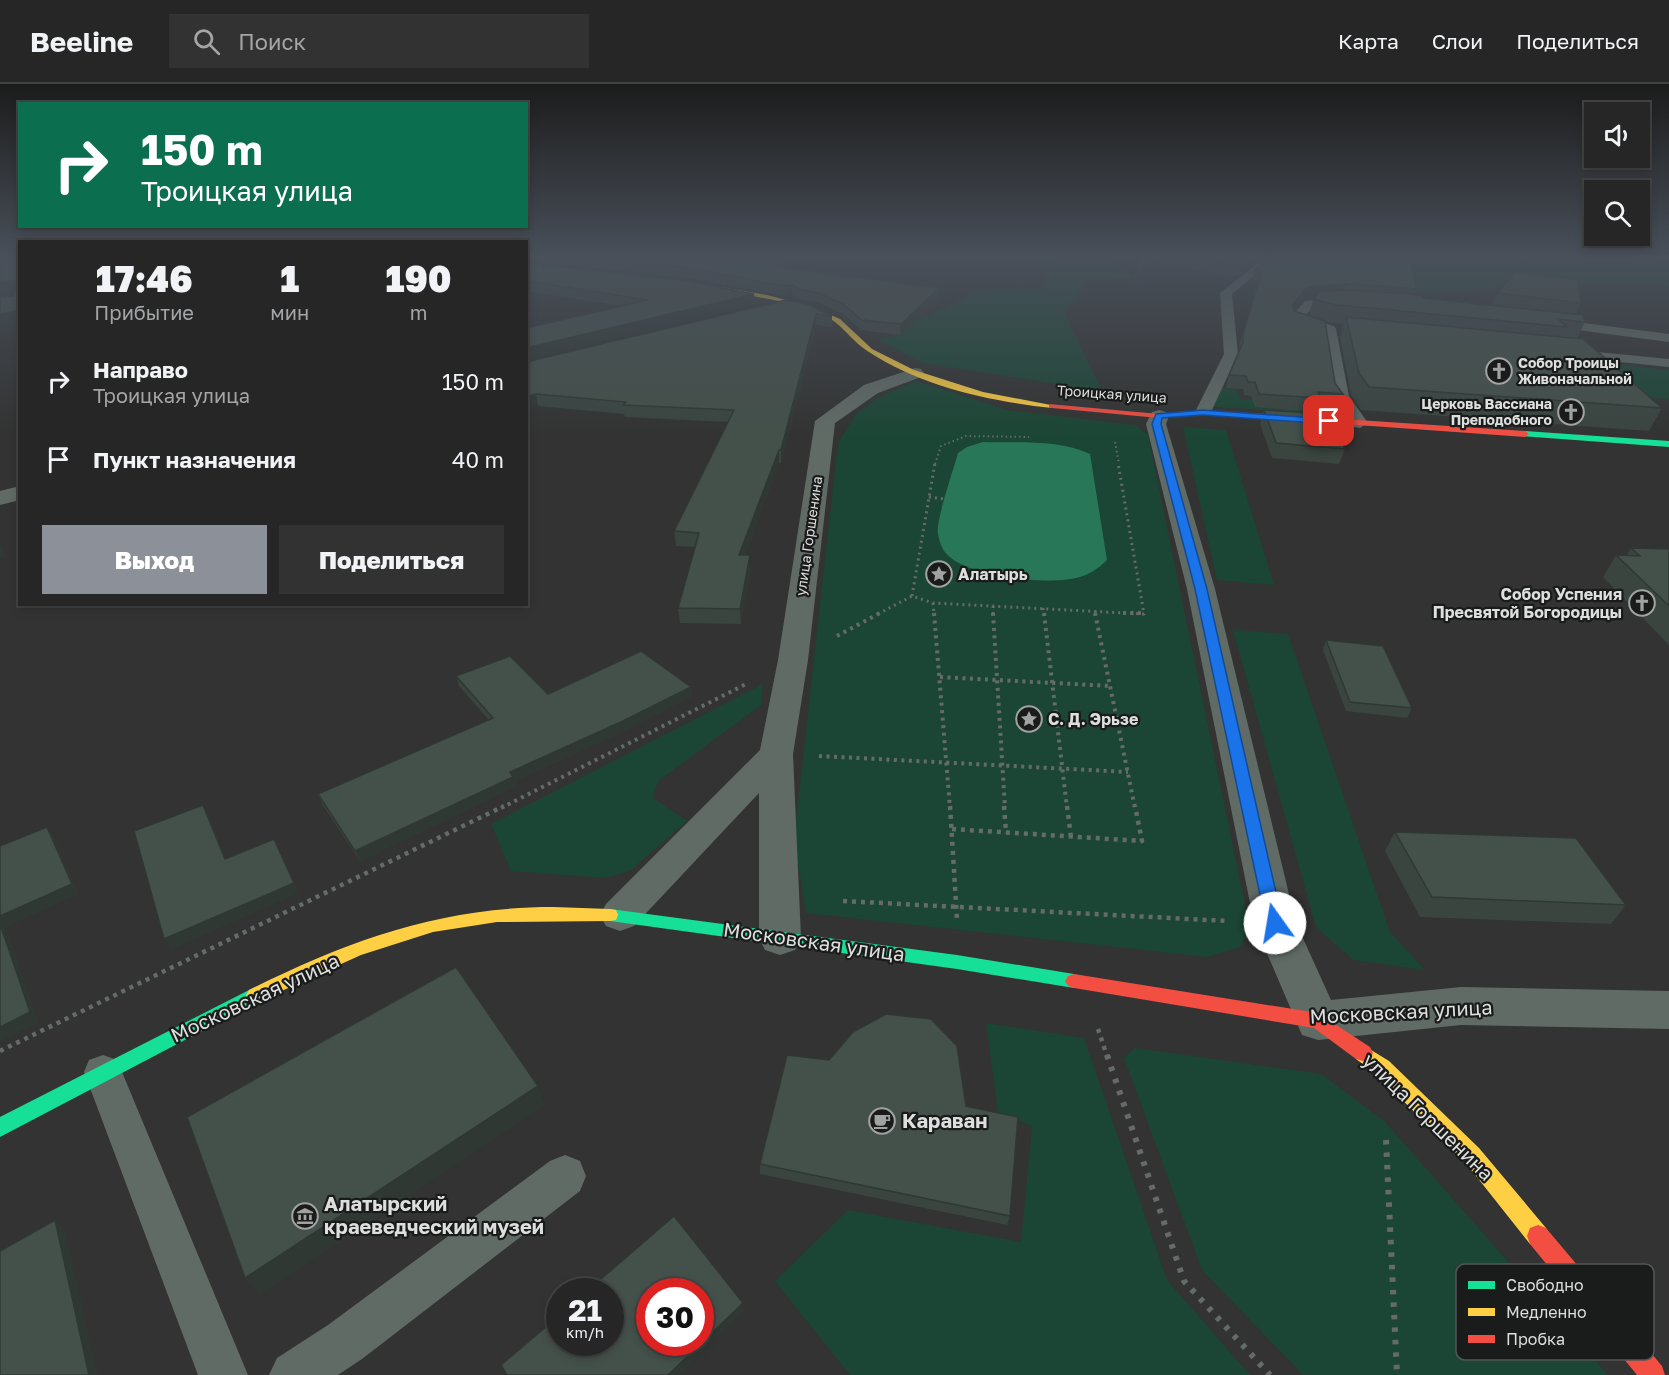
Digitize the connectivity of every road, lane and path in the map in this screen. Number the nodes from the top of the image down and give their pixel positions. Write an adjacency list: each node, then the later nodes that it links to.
1 (831, 316): 8 (street, Троицкая улица)
2 (1228, 316): 9 (lane)
3 (1298, 316): 11 (lane)
4 (1531, 321): 5 (lane)
5 (1669, 338)
6 (1552, 351): 7 (lane)
7 (1669, 363)
8 (915, 373): 10 (street, Троицкая улица); 24 (street, улица Горшенина)
9 (1203, 412): 10 (street, Троицкая улица); 11 (street, Троицкая улица)
10 (1159, 416): 40 (street)
11 (1360, 423): 14 (street, Троицкая улица)
12 (1037, 437): 17 (path)
13 (1114, 439): 23 (path)
14 (1669, 444)
15 (18, 494): 16 (street)
16 (0, 498)
17 (929, 498): 18 (path); 19 (path)
18 (944, 499)
19 (912, 596): 20 (path); 24 (path)
20 (933, 603): 21 (path); 25 (path)
21 (993, 606): 22 (path); 26 (path)
22 (1043, 608): 23 (path); 27 (path)
23 (1095, 611): 28 (path)
24 (793, 660): 29 (street, улица Горшенина); 45 (path)
25 (940, 677): 26 (path); 30 (path)
26 (997, 680): 27 (path); 31 (path)
27 (1052, 683): 28 (path); 32 (path)
28 (1111, 686): 33 (path)
29 (776, 754): 30 (path); 37 (street, улица Горшенина); 39 (street)
30 (946, 763): 31 (path); 34 (path)
31 (1002, 766): 32 (path); 35 (path)
32 (1063, 769): 33 (path); 36 (path)
33 (1128, 772): 36 (path)
34 (952, 829): 35 (path); 38 (path)
35 (1006, 833): 36 (path)
36 (1071, 837)
37 (779, 897): 38 (path); 41 (street, улица Горшенина)
38 (957, 908): 40 (path)
39 (620, 915): 41 (street, Московская улица); 47 (street, Московская улица)
40 (1275, 923): 43 (street)
41 (780, 938): 43 (street, Московская улица)
42 (1669, 1010): 43 (street, Московская улица)
43 (1318, 1021): 46 (street, улица Горшенина)
44 (1095, 1022): 54 (path)
45 (0, 1051)
46 (1382, 1067): 50 (street, улица Горшенина); 55 (path)
47 (103, 1072): 48 (street, Московская улица); 52 (lane)
48 (0, 1127)
49 (565, 1176): 53 (lane)
50 (1562, 1264)
51 (1641, 1360): 56 (street, улица Горшенина)
52 (223, 1375)
53 (294, 1375)
54 (1270, 1375)
55 (1397, 1375)
56 (1653, 1375)

